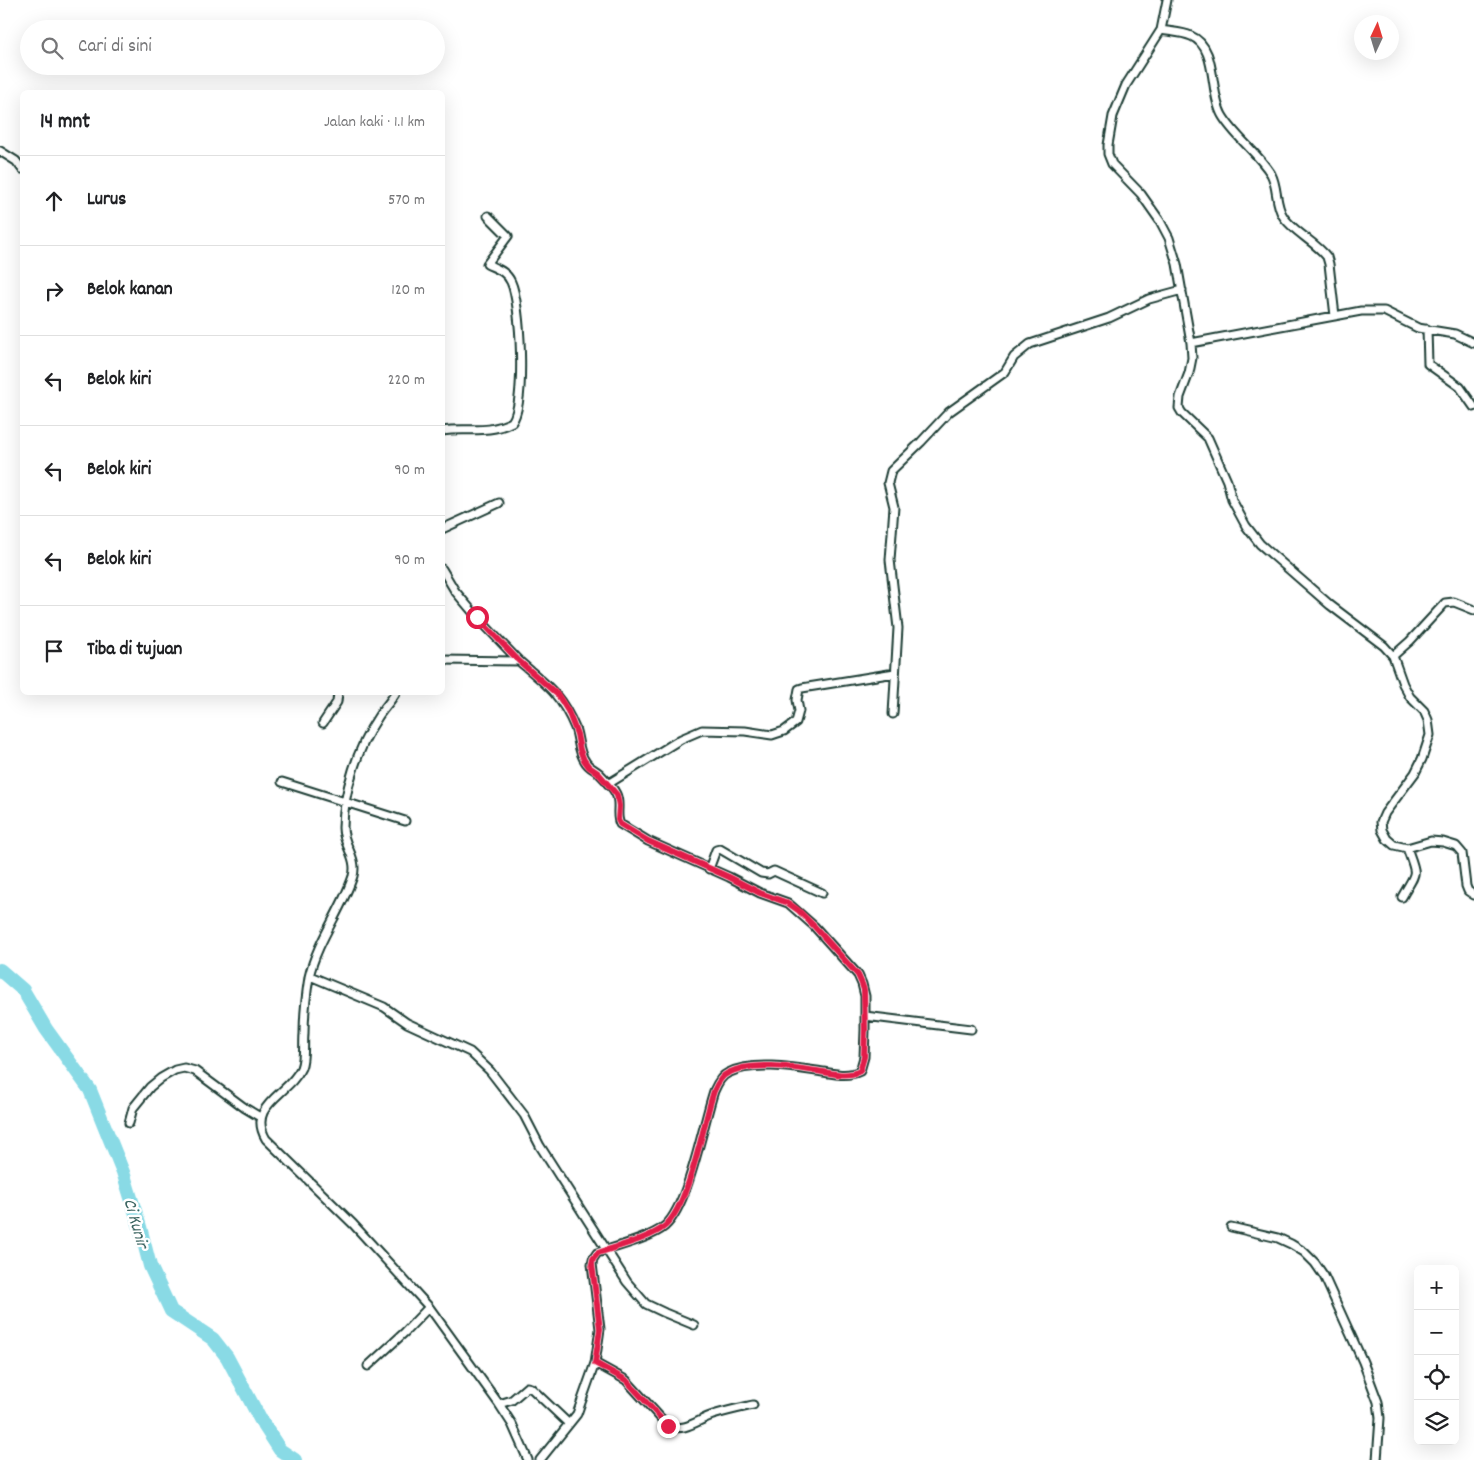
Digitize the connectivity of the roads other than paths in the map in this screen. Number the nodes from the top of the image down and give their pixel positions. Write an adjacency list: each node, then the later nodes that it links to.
1 (1167, 0): 2 (street)
2 (1161, 30): 6 (street); 7 (street)
3 (0, 151): 4 (street)
4 (20, 166)
5 (488, 216): 12 (street)
6 (1182, 290): 9 (street); 20 (street)
7 (1335, 316): 8 (street); 9 (street)
8 (1428, 329): 10 (street); 11 (street)
9 (1191, 343): 17 (street)
10 (1474, 343)
11 (1474, 406)
12 (445, 431)
13 (500, 503): 14 (street)
14 (445, 528)
15 (445, 574): 19 (street)
16 (1474, 610): 17 (street)
17 (1393, 656): 29 (street)
18 (445, 660): 19 (street)
19 (519, 661): 26 (street)
20 (895, 673): 23 (street); 26 (street)
21 (338, 695): 24 (street)
22 (394, 695): 27 (street)
23 (893, 714)
24 (324, 723)
25 (282, 782): 27 (street)
26 (608, 784): 30 (street)
27 (346, 803): 28 (street); 34 (street)
28 (405, 821)
29 (1407, 848): 32 (street); 33 (street)
30 (709, 869): 31 (street); 35 (street)
31 (822, 893)
32 (1474, 895)
33 (1402, 896)
34 (310, 976): 37 (street); 40 (street)
35 (865, 1016): 36 (street); 40 (street)
36 (971, 1029)
37 (260, 1117): 38 (street); 41 (street)
38 (129, 1123)
39 (1231, 1227): 50 (street)
40 (606, 1250): 42 (street); 43 (street)
41 (429, 1307): 44 (street); 45 (street)
42 (694, 1325)
43 (595, 1363): 46 (street); 47 (street)
44 (368, 1366)
45 (499, 1404): 47 (street); 48 (street)
46 (753, 1405)
47 (569, 1424): 49 (street)
48 (528, 1460)
49 (540, 1460)
50 (1377, 1460)

